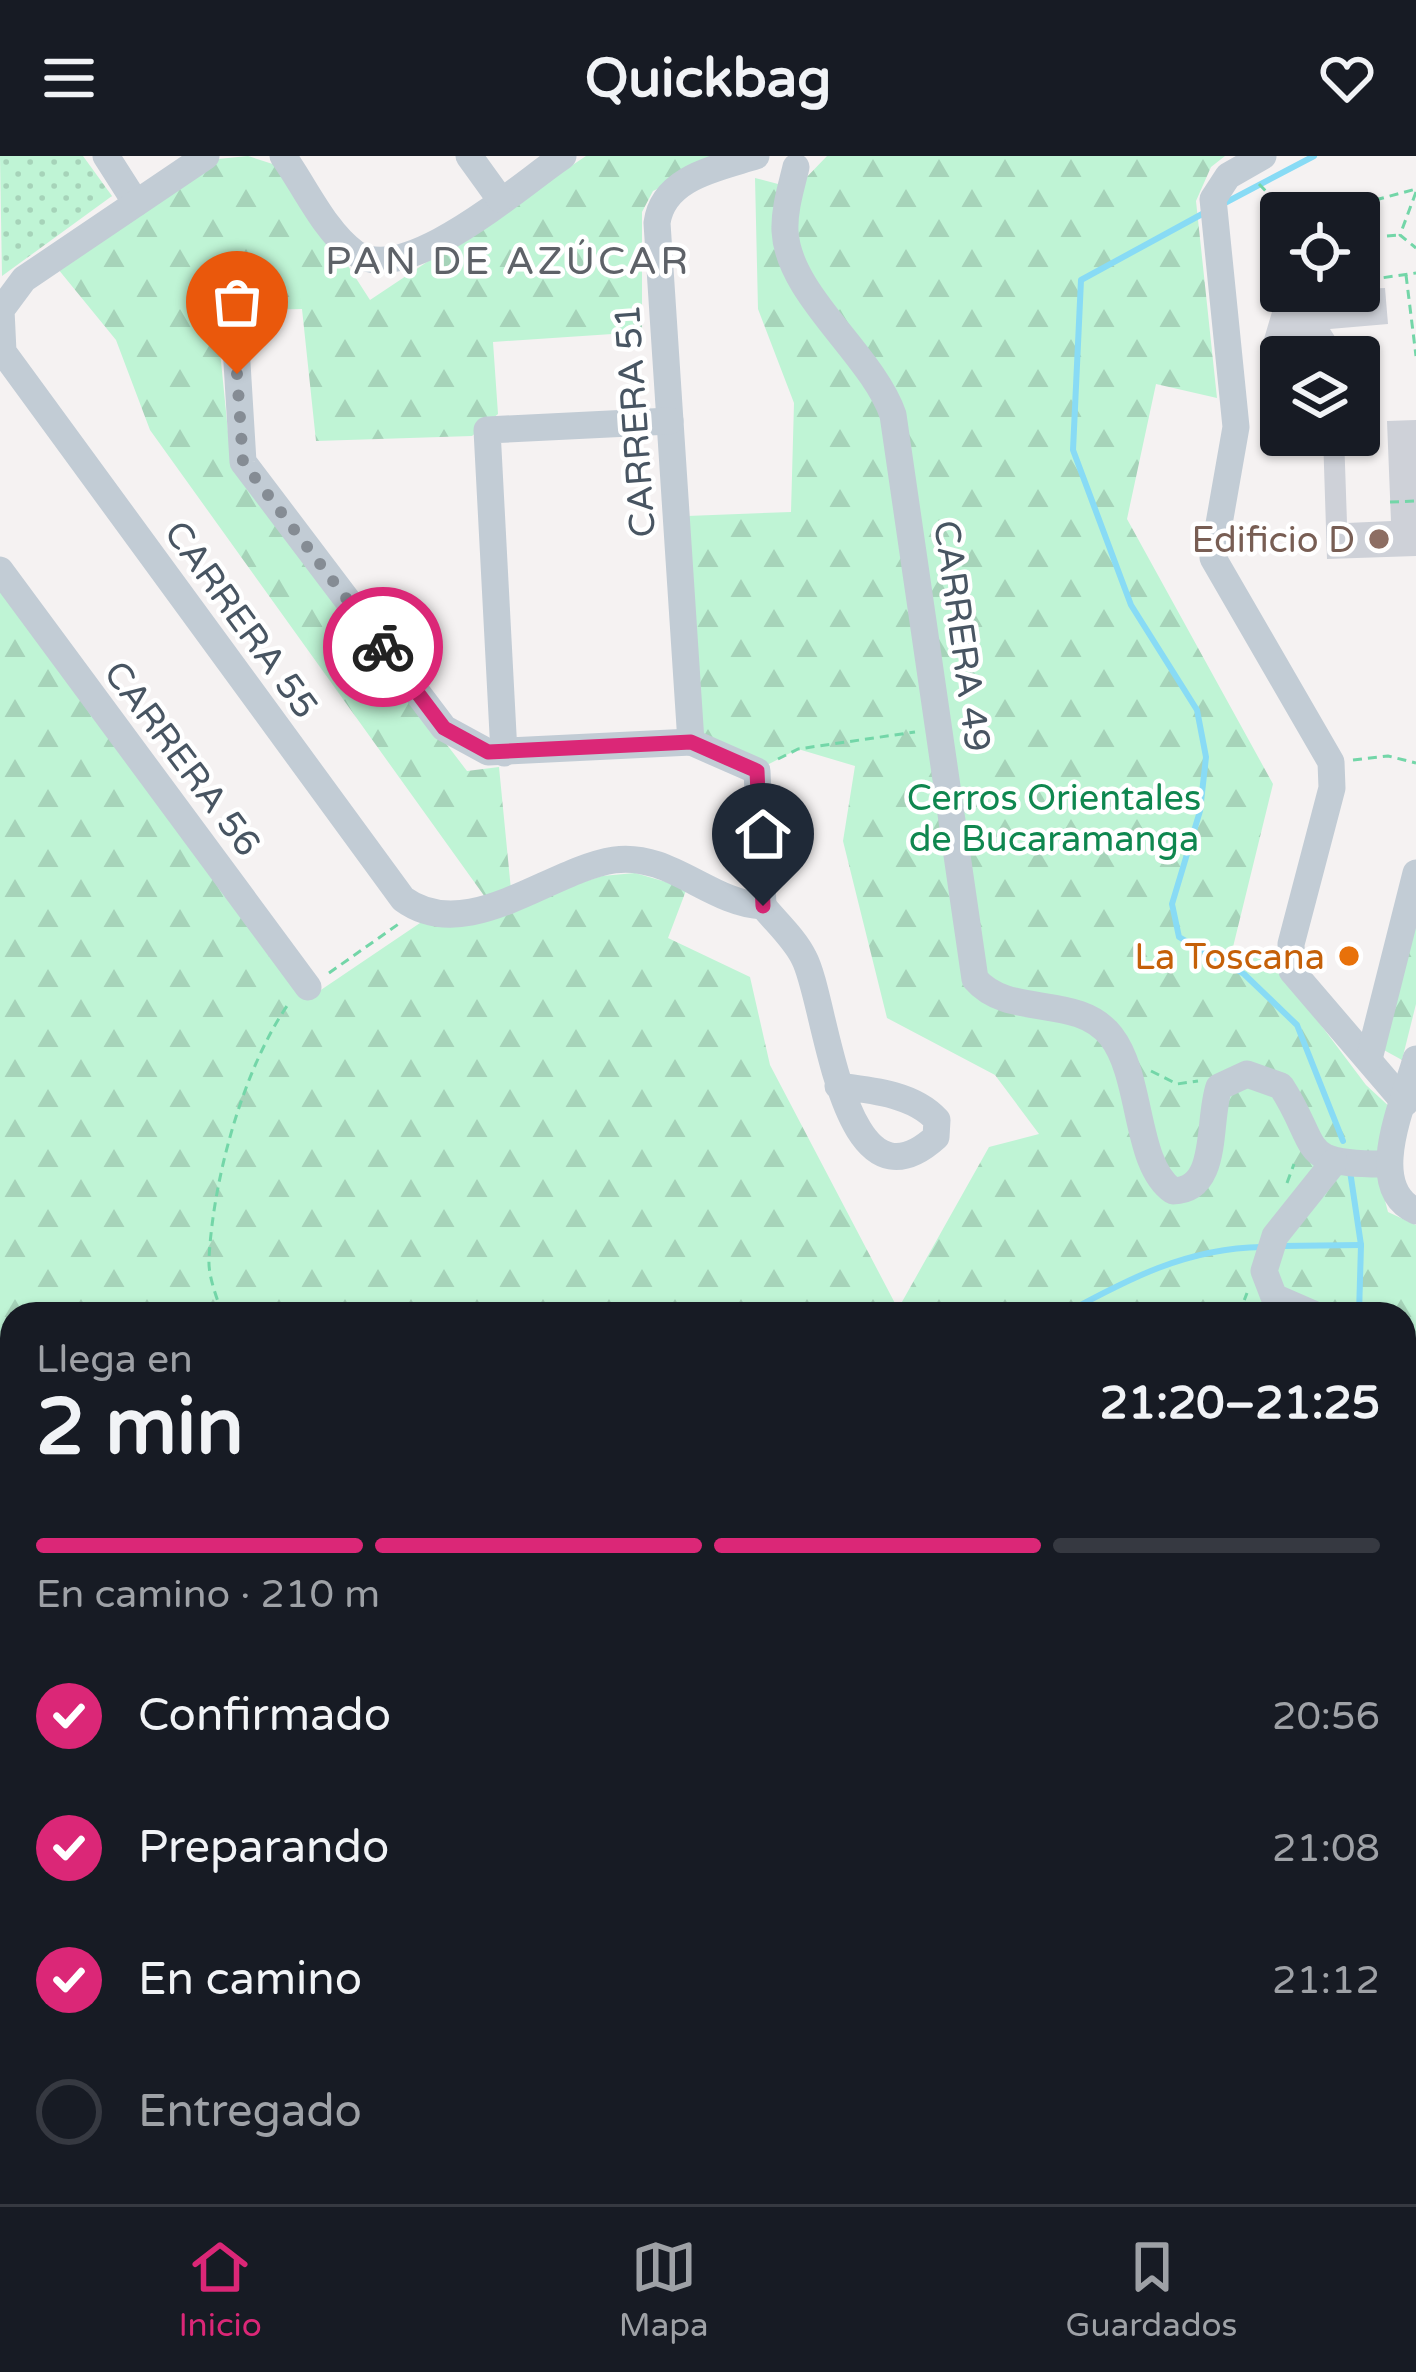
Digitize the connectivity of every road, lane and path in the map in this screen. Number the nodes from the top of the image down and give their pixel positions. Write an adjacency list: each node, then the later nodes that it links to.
1 (106, 156): 12 (street)
2 (206, 156): 12 (street)
3 (283, 156): 10 (street)
4 (470, 156): 10 (street)
5 (563, 156): 10 (street)
6 (755, 156): 22 (street, CARRERA 51)
7 (1263, 156): 29 (street)
8 (794, 160): 26 (street, CARRERA 49)
9 (1416, 190): 11 (path); 13 (path)
10 (500, 199)
11 (1380, 199)
12 (136, 203): 21 (street)
13 (1400, 235): 14 (path); 15 (path)
14 (1388, 236)
15 (1416, 248)
16 (1416, 273): 17 (path)
17 (1406, 275): 18 (path); 20 (path)
18 (1380, 278)
19 (235, 330): 28 (street)
20 (1416, 356)
21 (6, 372): 34 (street, CARRERA 55)
22 (670, 421): 27 (street, CARRERA 51); 28 (street)
23 (1416, 501): 24 (path)
24 (1390, 502)
25 (0, 570): 35 (street, CARRERA 56)
26 (940, 728): 31 (path); 36 (street, CARRERA 49)
27 (691, 742): 28 (street); 31 (street)
28 (504, 753)
29 (1330, 762): 30 (path); 37 (street)
30 (1416, 763)
31 (757, 771): 33 (street)
32 (1416, 873): 37 (street)
33 (763, 906): 34 (street); 40 (street)
34 (418, 909): 35 (path)
35 (308, 987): 45 (path)
36 (1124, 1058): 39 (path); 39 (street, CARRERA 49)
37 (1369, 1059): 41 (street)
38 (1416, 1059): 41 (street)
39 (1230, 1077): 42 (street)
40 (838, 1085)
41 (1405, 1103): 43 (street)
42 (1334, 1162): 43 (street); 46 (street)
43 (1389, 1165): 44 (street)
44 (1416, 1211)
45 (219, 1302)
46 (1290, 1302)

